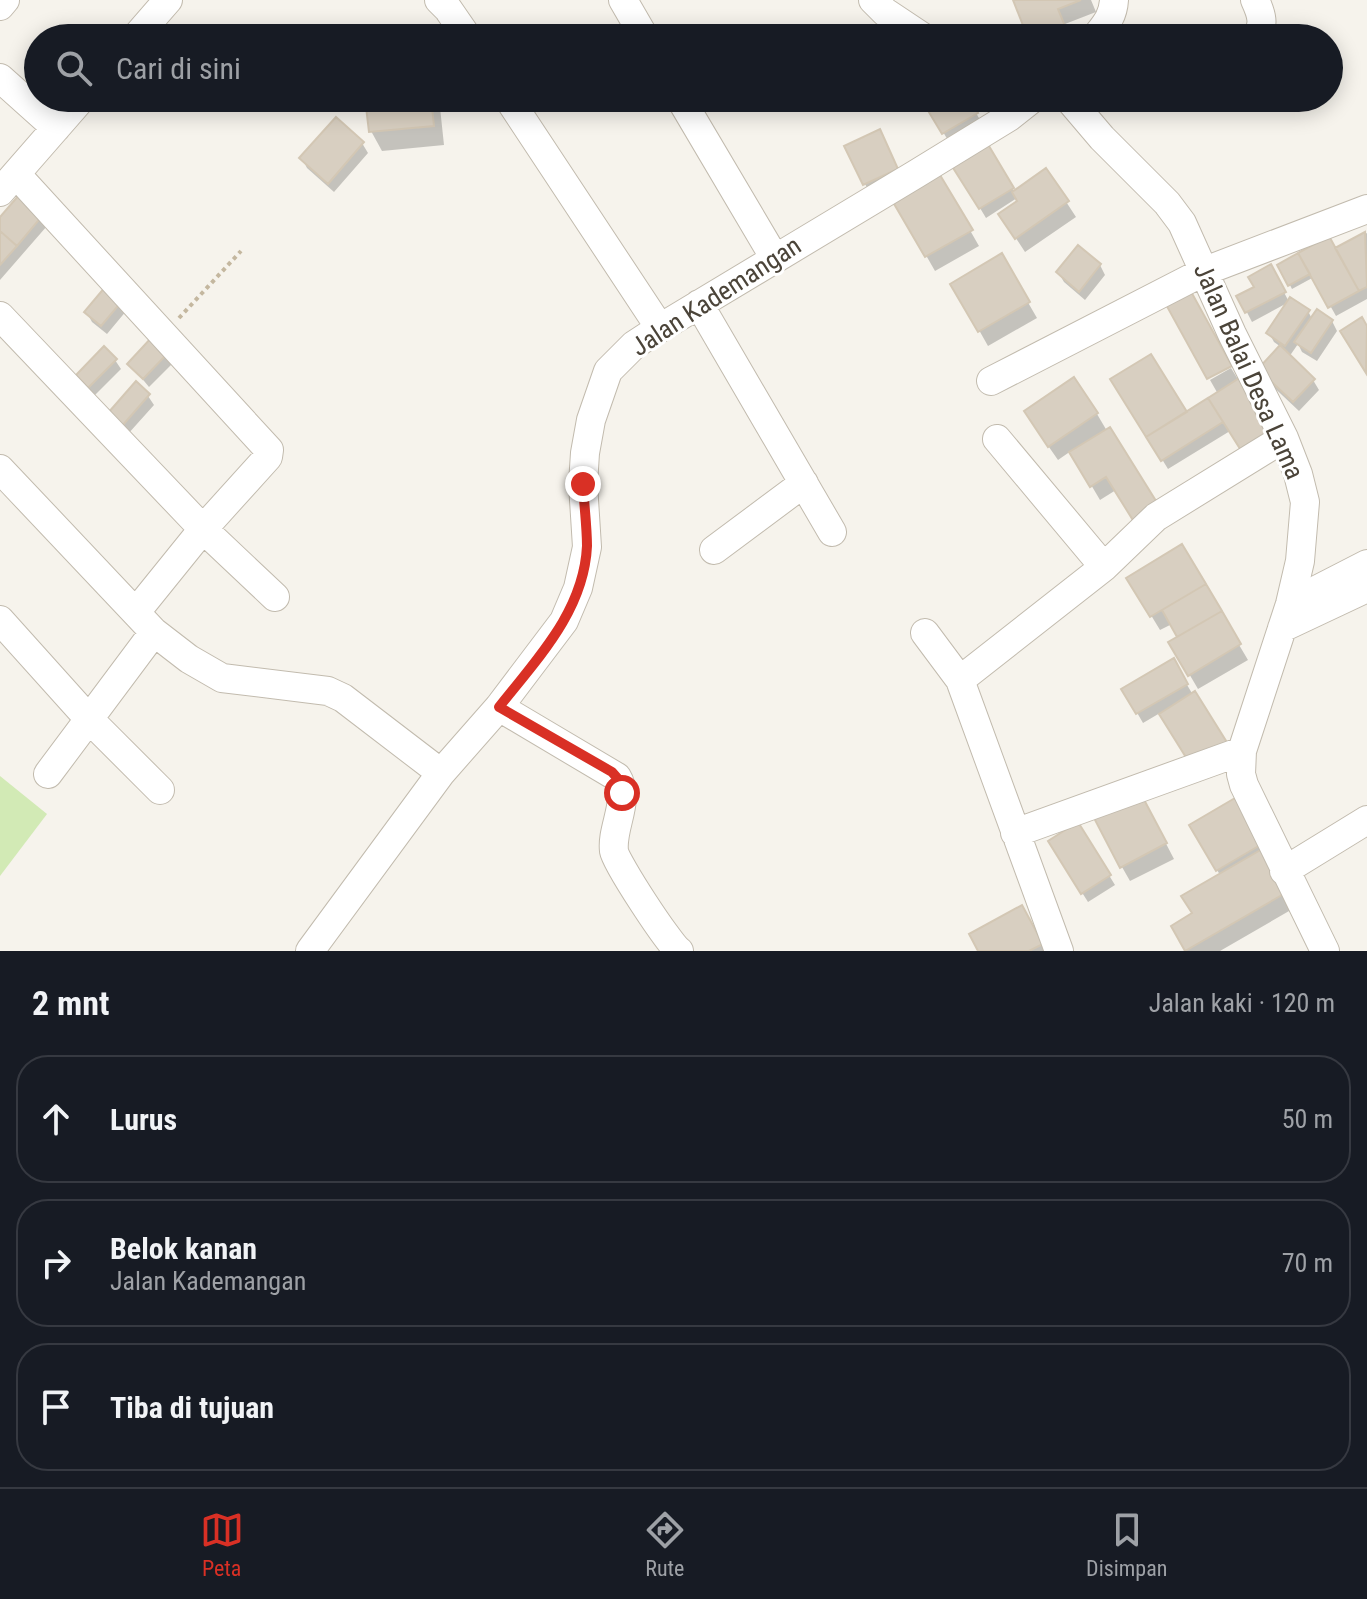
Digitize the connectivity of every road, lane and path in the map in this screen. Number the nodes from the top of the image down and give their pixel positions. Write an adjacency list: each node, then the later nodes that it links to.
1 (5, 0): 8 (street)
2 (168, 0): 9 (street)
3 (623, 0): 11 (street)
4 (873, 0): 12 (street)
5 (1114, 0): 13 (street)
6 (1255, 0): 14 (street)
7 (451, 3): 10 (street)
8 (0, 6)
9 (147, 24)
10 (461, 24)
11 (637, 24)
12 (903, 24)
13 (1106, 24)
14 (1261, 24)
15 (0, 78): 16 (street)
16 (24, 99)
17 (38, 112): 23 (street)
18 (70, 112): 23 (street)
19 (517, 112): 31 (street)
20 (688, 112): 27 (street)
21 (994, 112): 27 (street, Jalan Kademangan)
22 (1080, 112): 28 (street, Jalan Balai Desa Lama)
23 (56, 128): 24 (street)
24 (8, 183): 32 (street)
25 (1367, 209): 28 (street)
26 (241, 251): 32 (path)
27 (774, 257): 29 (street, Jalan Kademangan)
28 (1205, 271): 33 (street); 34 (street, Jalan Balai Desa Lama)
29 (699, 304): 31 (street, Jalan Kademangan); 37 (street)
30 (0, 316): 38 (street)
31 (660, 328): 50 (street, Jalan Kademangan)
32 (164, 335): 38 (street)
33 (991, 381)
34 (1284, 438): 42 (street); 45 (street, Jalan Balai Desa Lama)
35 (997, 439): 42 (street)
36 (0, 469): 46 (street)
37 (804, 483): 39 (street); 40 (street)
38 (203, 529): 44 (street); 46 (street)
39 (832, 532)
40 (714, 550)
41 (1367, 564): 45 (street)
42 (1104, 567): 49 (street)
43 (1367, 588): 45 (street)
44 (275, 597)
45 (1286, 616): 52 (street, Jalan Balai Desa Lama)
46 (145, 622): 51 (street); 53 (street)
47 (925, 633): 49 (street)
48 (4, 634): 51 (street)
49 (960, 680): 57 (street)
50 (499, 707): 53 (street, Jalan Kademangan); 60 (street)
51 (88, 718): 54 (street); 55 (street)
52 (1242, 751): 57 (street); 58 (street, Jalan Balai Desa Lama)
53 (441, 773): 59 (street, Jalan Kademangan)
54 (48, 774)
55 (160, 790)
56 (1367, 820): 58 (street)
57 (1015, 833): 61 (street)
58 (1284, 871): 62 (street, Jalan Balai Desa Lama)
59 (310, 951)
60 (679, 951)
61 (1059, 951)
62 (1325, 951)

